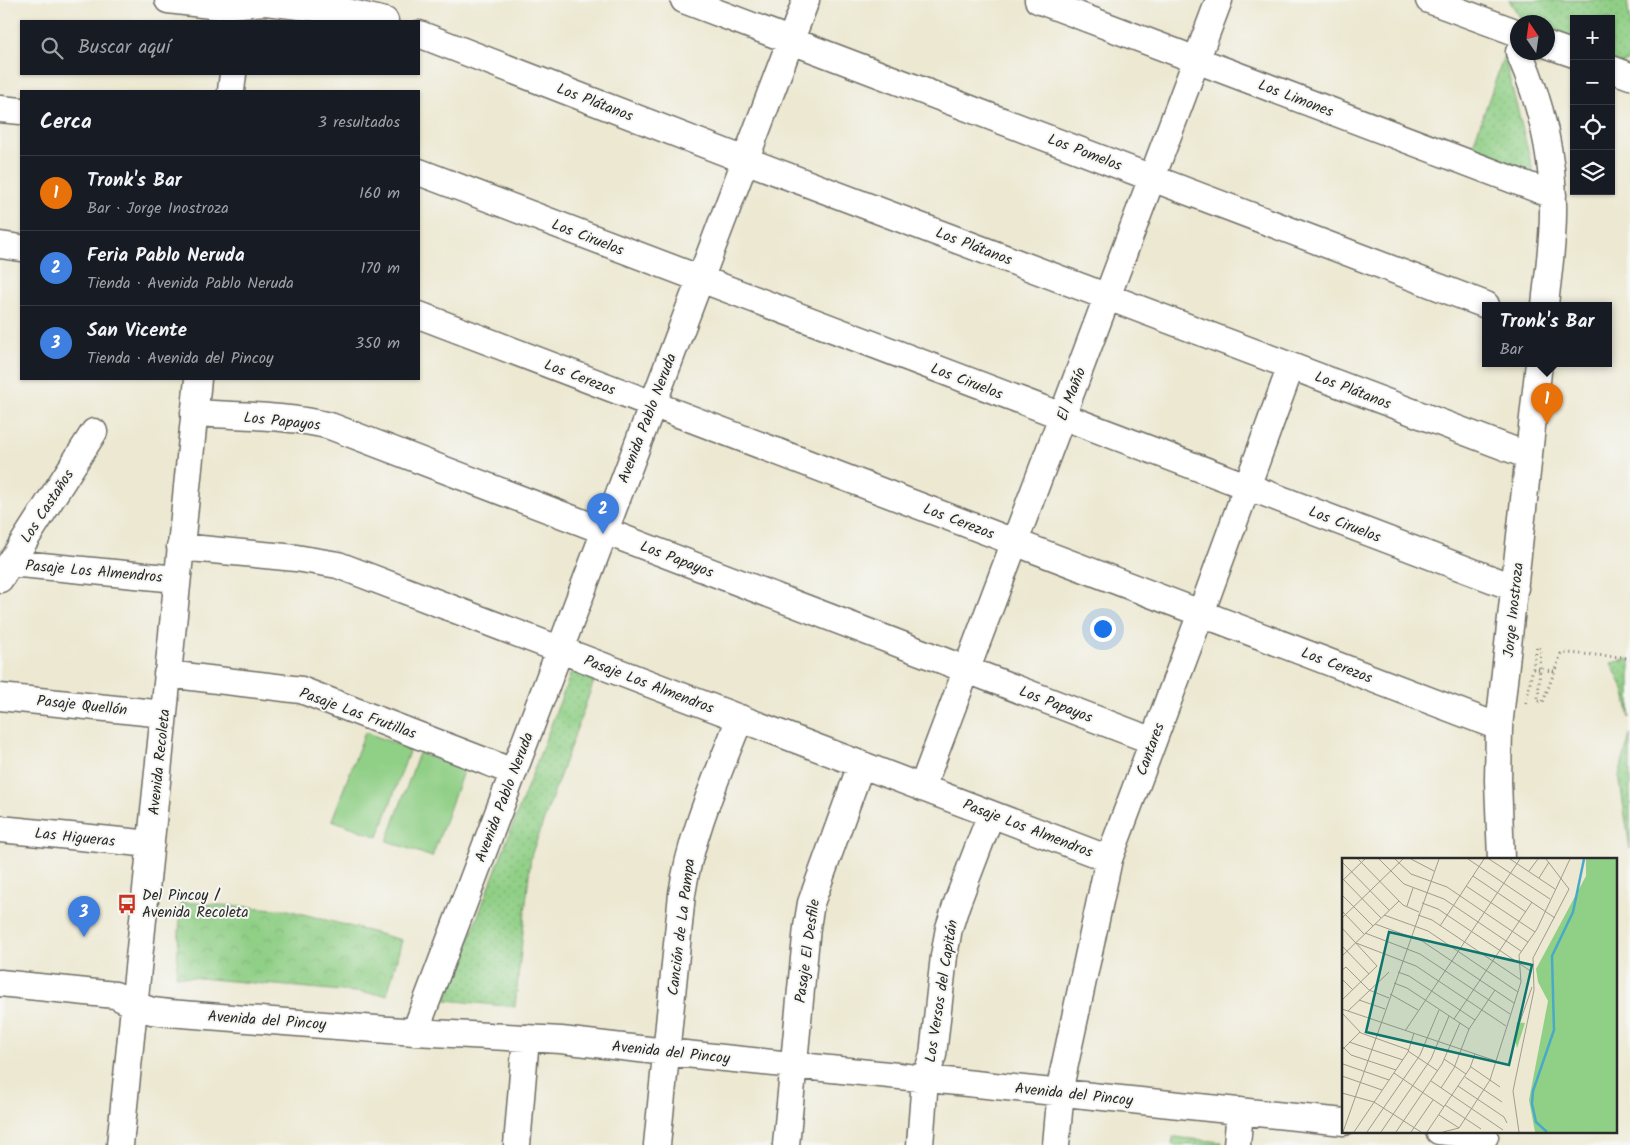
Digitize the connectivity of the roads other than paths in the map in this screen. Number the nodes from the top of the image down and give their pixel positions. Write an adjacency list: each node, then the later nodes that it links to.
1 (168, 0): 8 (street)
2 (684, 0): 13 (street, Los Pomelos)
3 (806, 0): 13 (street, Avenida Pablo Neruda)
4 (1038, 0): 16 (street, Los Limones)
5 (1219, 0): 16 (street, El Mañío)
6 (1429, 0): 12 (street)
7 (1486, 0): 11 (street)
8 (241, 8): 9 (street)
9 (381, 20)
10 (420, 34): 24 (street, Los Plátanos)
11 (1510, 34)
12 (1510, 39)
13 (790, 41): 24 (street, Avenida Pablo Neruda); 26 (street, Los Pomelos)
14 (1555, 47): 15 (street)
15 (1570, 53)
16 (1196, 60): 26 (street, El Mañío); 27 (street, Los Limones)
17 (1523, 60): 27 (street)
18 (1615, 70): 20 (street)
19 (233, 75): 21 (street)
20 (1630, 76)
21 (231, 90)
22 (0, 109): 23 (street)
23 (20, 111)
24 (745, 160): 30 (street, Avenida Pablo Neruda); 31 (street, Los Plátanos)
25 (420, 172): 30 (street, Los Ciruelos)
26 (1152, 178): 31 (street, El Mañío); 33 (street, Los Pomelos)
27 (1553, 195): 32 (street)
28 (0, 245): 29 (street)
29 (20, 248)
30 (700, 280): 38 (street, Avenida Pablo Neruda); 40 (street, Los Ciruelos)
31 (1107, 297): 35 (street, Los Plátanos); 40 (street, El Mañío)
32 (1545, 302)
33 (1482, 303)
34 (420, 315): 38 (street, Los Cerezos)
35 (1290, 366): 42 (street, Los Plátanos); 43 (street, Cantares)
36 (1539, 367): 42 (street, Jorge Inostroza)
37 (198, 380): 39 (street, Avenida Recoleta)
38 (652, 404): 44 (street, Avenida Pablo Neruda); 45 (street, Los Cerezos)
39 (194, 413): 44 (street, Los Papayos); 46 (street, Avenida Recoleta)
40 (1062, 417): 43 (street, Los Ciruelos); 45 (street, El Mañío)
41 (94, 432): 47 (street, Los Castaños)
42 (1530, 456): 49 (street, Jorge Inostroza)
43 (1247, 487): 49 (street, Los Ciruelos); 50 (street, Cantares)
44 (604, 531): 51 (street, Avenida Pablo Neruda); 52 (street, Los Papayos)
45 (1014, 542): 50 (street, Los Cerezos); 52 (street, El Mañío)
46 (180, 547): 48 (street, Avenida Recoleta); 51 (street, Pasaje Los Almendros)
47 (5, 571): 48 (street, Pasaje Los Almendros)
48 (177, 579): 53 (street, Avenida Recoleta)
49 (1515, 588): 56 (street, Jorge Inostroza)
50 (1201, 613): 56 (street, Los Cerezos); 58 (street, Cantares)
51 (560, 650): 57 (street, Pasaje Los Almendros); 60 (street, Avenida Pablo Neruda)
52 (966, 670): 58 (street, Los Papayos); 61 (street, El Mañío)
53 (168, 674): 55 (street, Avenida Recoleta); 60 (street, Pasaje Las Frutillas)
54 (0, 697): 55 (street, Pasaje Quellón)
55 (164, 714): 64 (street, Avenida Recoleta)
56 (1501, 715): 65 (street, Jorge Inostroza)
57 (740, 718): 59 (street, Pasaje Los Almendros); 71 (street, Canción de La Pampa)
58 (1153, 741): 66 (street, Cantares)
59 (861, 764): 61 (street, Pasaje Los Almendros); 72 (street, Pasaje El Desfile)
60 (513, 772): 69 (street, Avenida Pablo Neruda)
61 (922, 788): 62 (street, Pasaje Los Almendros)
62 (992, 814): 66 (street, Pasaje Los Almendros); 73 (street, Los Versos del Capitán)
63 (0, 829): 64 (street, Las Higueras)
64 (151, 844): 68 (street, Avenida Recoleta)
65 (1501, 858)
66 (1109, 859): 74 (street, Cantares)
67 (0, 983): 68 (street, Avenida del Pincoy)
68 (134, 1004): 69 (street, Avenida del Pincoy); 79 (street, Avenida Recoleta)
69 (415, 1032): 70 (street, Avenida del Pincoy)
70 (526, 1038): 71 (street, Avenida del Pincoy); 80 (street)
71 (666, 1052): 72 (street, Avenida del Pincoy); 81 (street, Canción de La Pampa)
72 (793, 1065): 73 (street, Avenida del Pincoy); 82 (street, Pasaje El Desfile)
73 (925, 1079): 74 (street, Avenida del Pincoy); 83 (street, Los Versos del Capitán)
74 (1061, 1093): 75 (street, Avenida del Pincoy); 84 (street, Cantares)
75 (1240, 1111): 76 (street, Avenida del Pincoy); 85 (street)
76 (1342, 1122)
77 (1447, 1132): 78 (street)
78 (1485, 1137)
79 (120, 1145)
80 (517, 1145)
81 (657, 1145)
82 (786, 1145)
83 (920, 1145)
84 (1056, 1145)
85 (1237, 1145)

